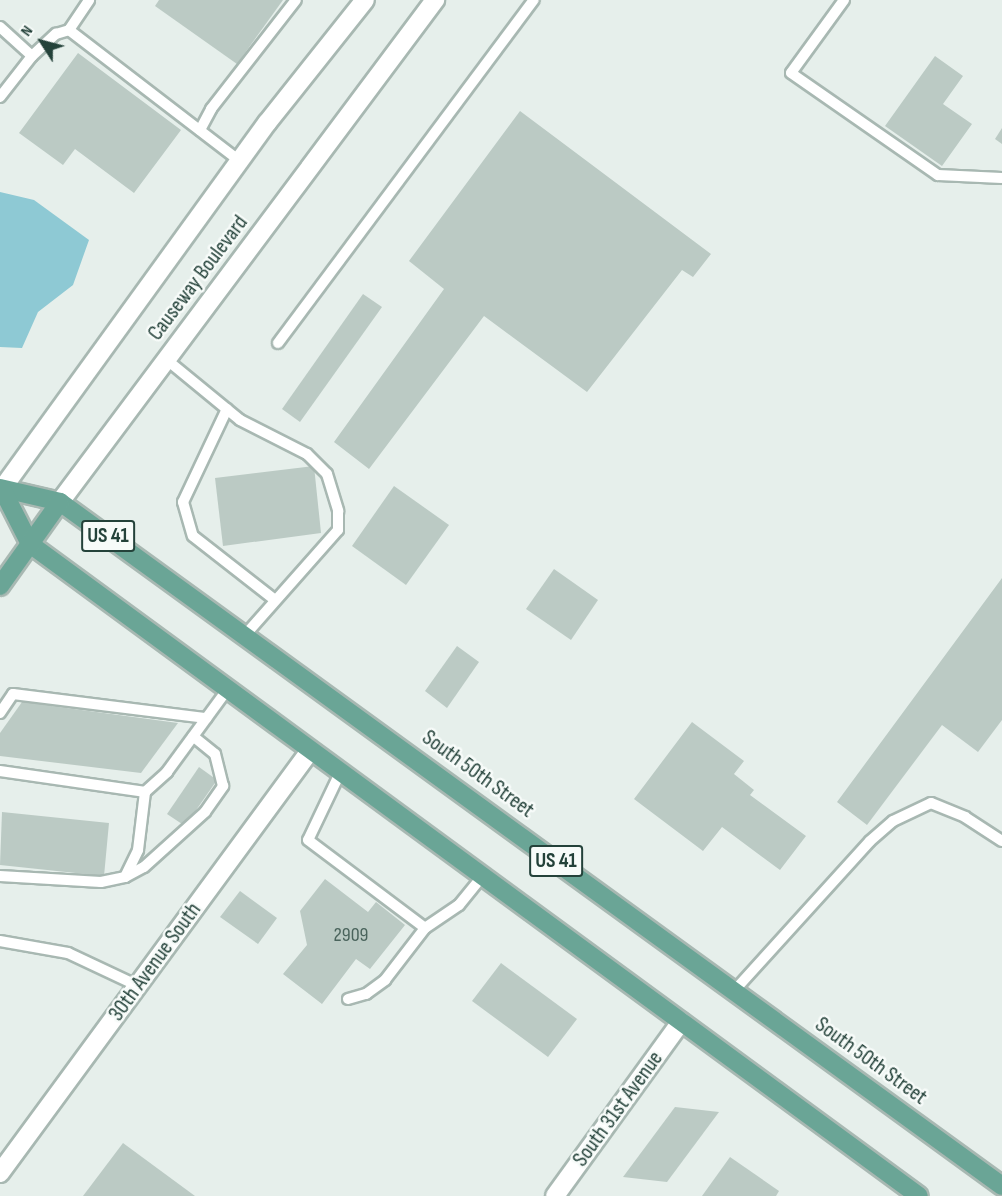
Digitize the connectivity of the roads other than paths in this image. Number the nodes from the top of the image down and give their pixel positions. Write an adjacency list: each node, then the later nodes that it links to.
1 (89, 0): 8 (lane)
2 (296, 0): 11 (lane)
3 (365, 0): 12 (main road, Causeway Boulevard)
4 (435, 0): 15 (main road, Causeway Boulevard)
5 (534, 0): 14 (lane)
6 (844, 0): 13 (lane)
7 (0, 27): 9 (lane)
8 (69, 30): 9 (lane); 11 (lane)
9 (32, 56): 10 (lane)
10 (0, 97)
11 (200, 130): 12 (lane)
12 (240, 161): 17 (main road, Causeway Boulevard)
13 (1002, 178)
14 (278, 343)
15 (167, 360): 16 (lane); 18 (main road, Causeway Boulevard)
16 (227, 409): 21 (lane); 21 (lane)
17 (1, 489): 18 (main road, South 50th Street / US 41); 19 (main road, US 41)
18 (60, 502): 19 (main road, Causeway Boulevard); 22 (main road, South 50th Street / US 41)
19 (30, 544): 20 (main road, Causeway Boulevard); 23 (main road, US 41)
20 (0, 586)
21 (275, 600): 22 (lane)
22 (246, 634): 38 (main road, South 50th Street / US 41)
23 (227, 690): 25 (lane); 27 (main road, US 41)
24 (0, 713): 25 (lane)
25 (207, 718): 26 (lane)
26 (193, 736): 30 (lane); 33 (lane)
27 (310, 751): 29 (main road, US 41); 37 (main road, 30th Avenue South)
28 (0, 771): 30 (lane)
29 (340, 773): 34 (main road, US 41); 35 (lane)
30 (145, 792): 33 (lane)
31 (1002, 841): 38 (lane)
32 (0, 876): 33 (lane)
33 (125, 877)
34 (482, 877): 35 (lane); 40 (main road, US 41)
35 (424, 928): 39 (lane)
36 (0, 941): 37 (lane)
37 (138, 986): 41 (main road, 30th Avenue South)
38 (734, 991): 42 (main road, South 50th Street / US 41)
39 (348, 999)
40 (681, 1022): 43 (main road, South 31st Avenue); 44 (main road, US 41)
41 (0, 1173)
42 (1002, 1186)
43 (555, 1196)
44 (919, 1196)

